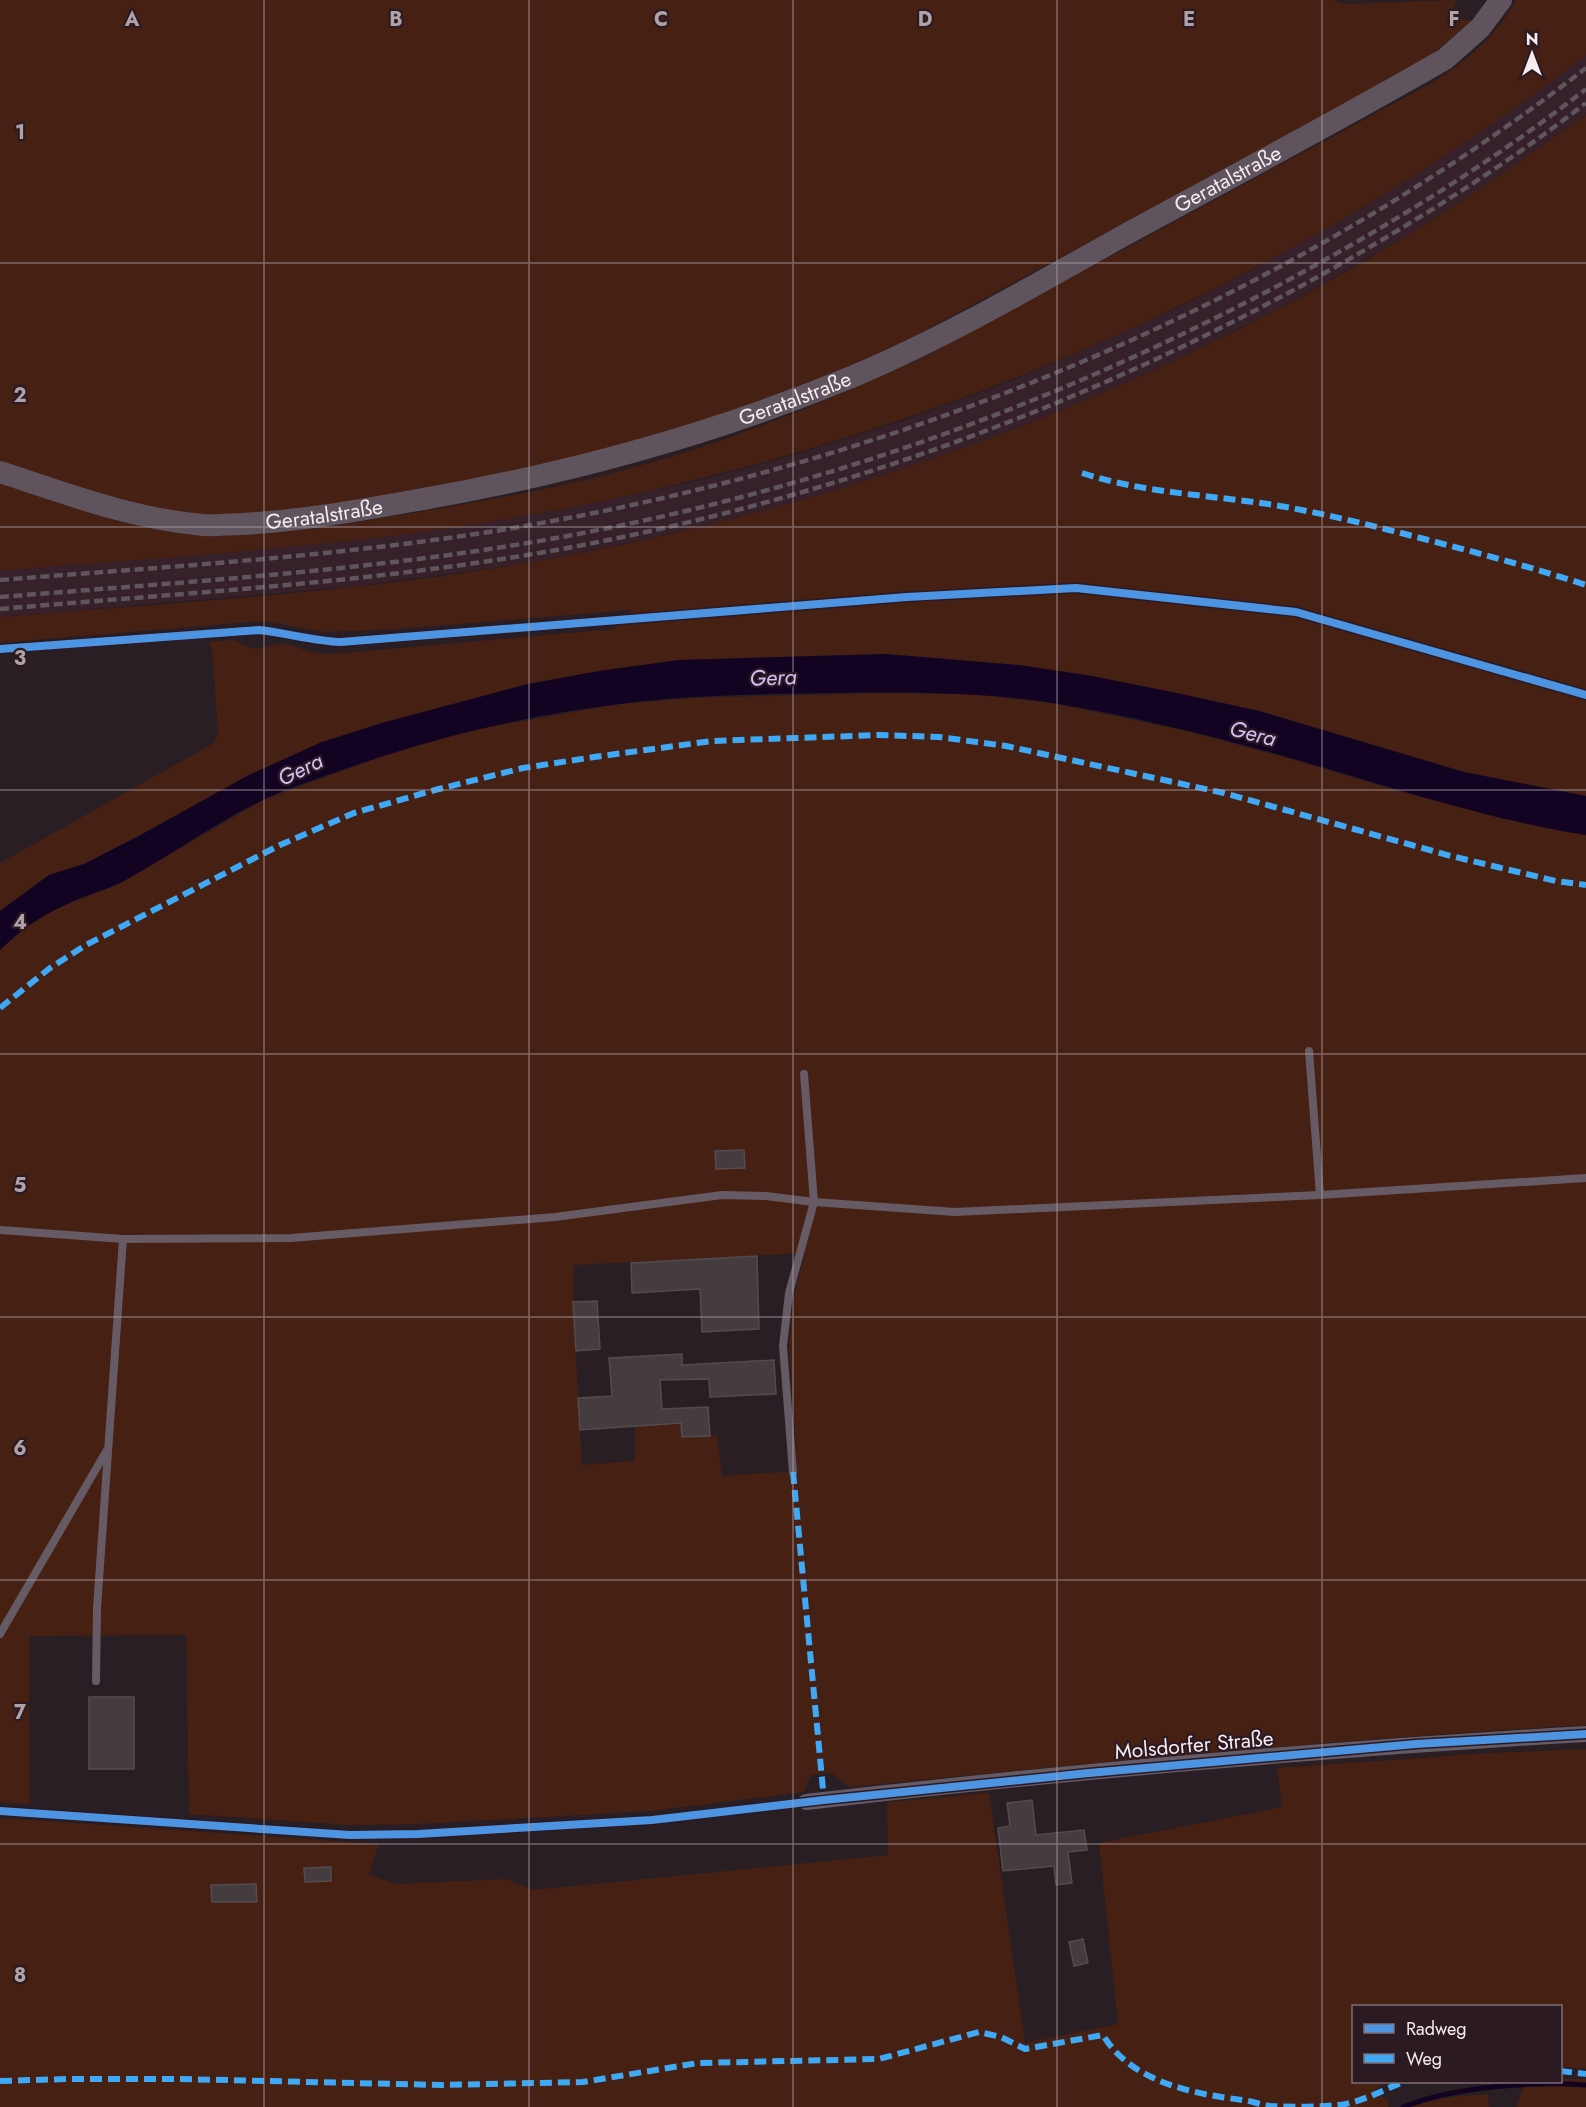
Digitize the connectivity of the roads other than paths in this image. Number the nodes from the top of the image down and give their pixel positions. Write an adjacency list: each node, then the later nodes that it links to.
1 (1501, 0): 2 (street, Geratalstraße)
2 (0, 472)
3 (1309, 1051): 6 (lane)
4 (804, 1074): 7 (lane)
5 (1586, 1178): 6 (lane)
6 (1320, 1195): 7 (lane)
7 (814, 1202): 9 (lane); 11 (lane)
8 (0, 1230): 9 (lane)
9 (123, 1239): 10 (lane)
10 (108, 1448): 12 (lane); 13 (lane)
11 (793, 1472)
12 (0, 1634)
13 (96, 1681)
14 (1586, 1734): 15 (street, Molsdorfer Straße)
15 (806, 1802)

